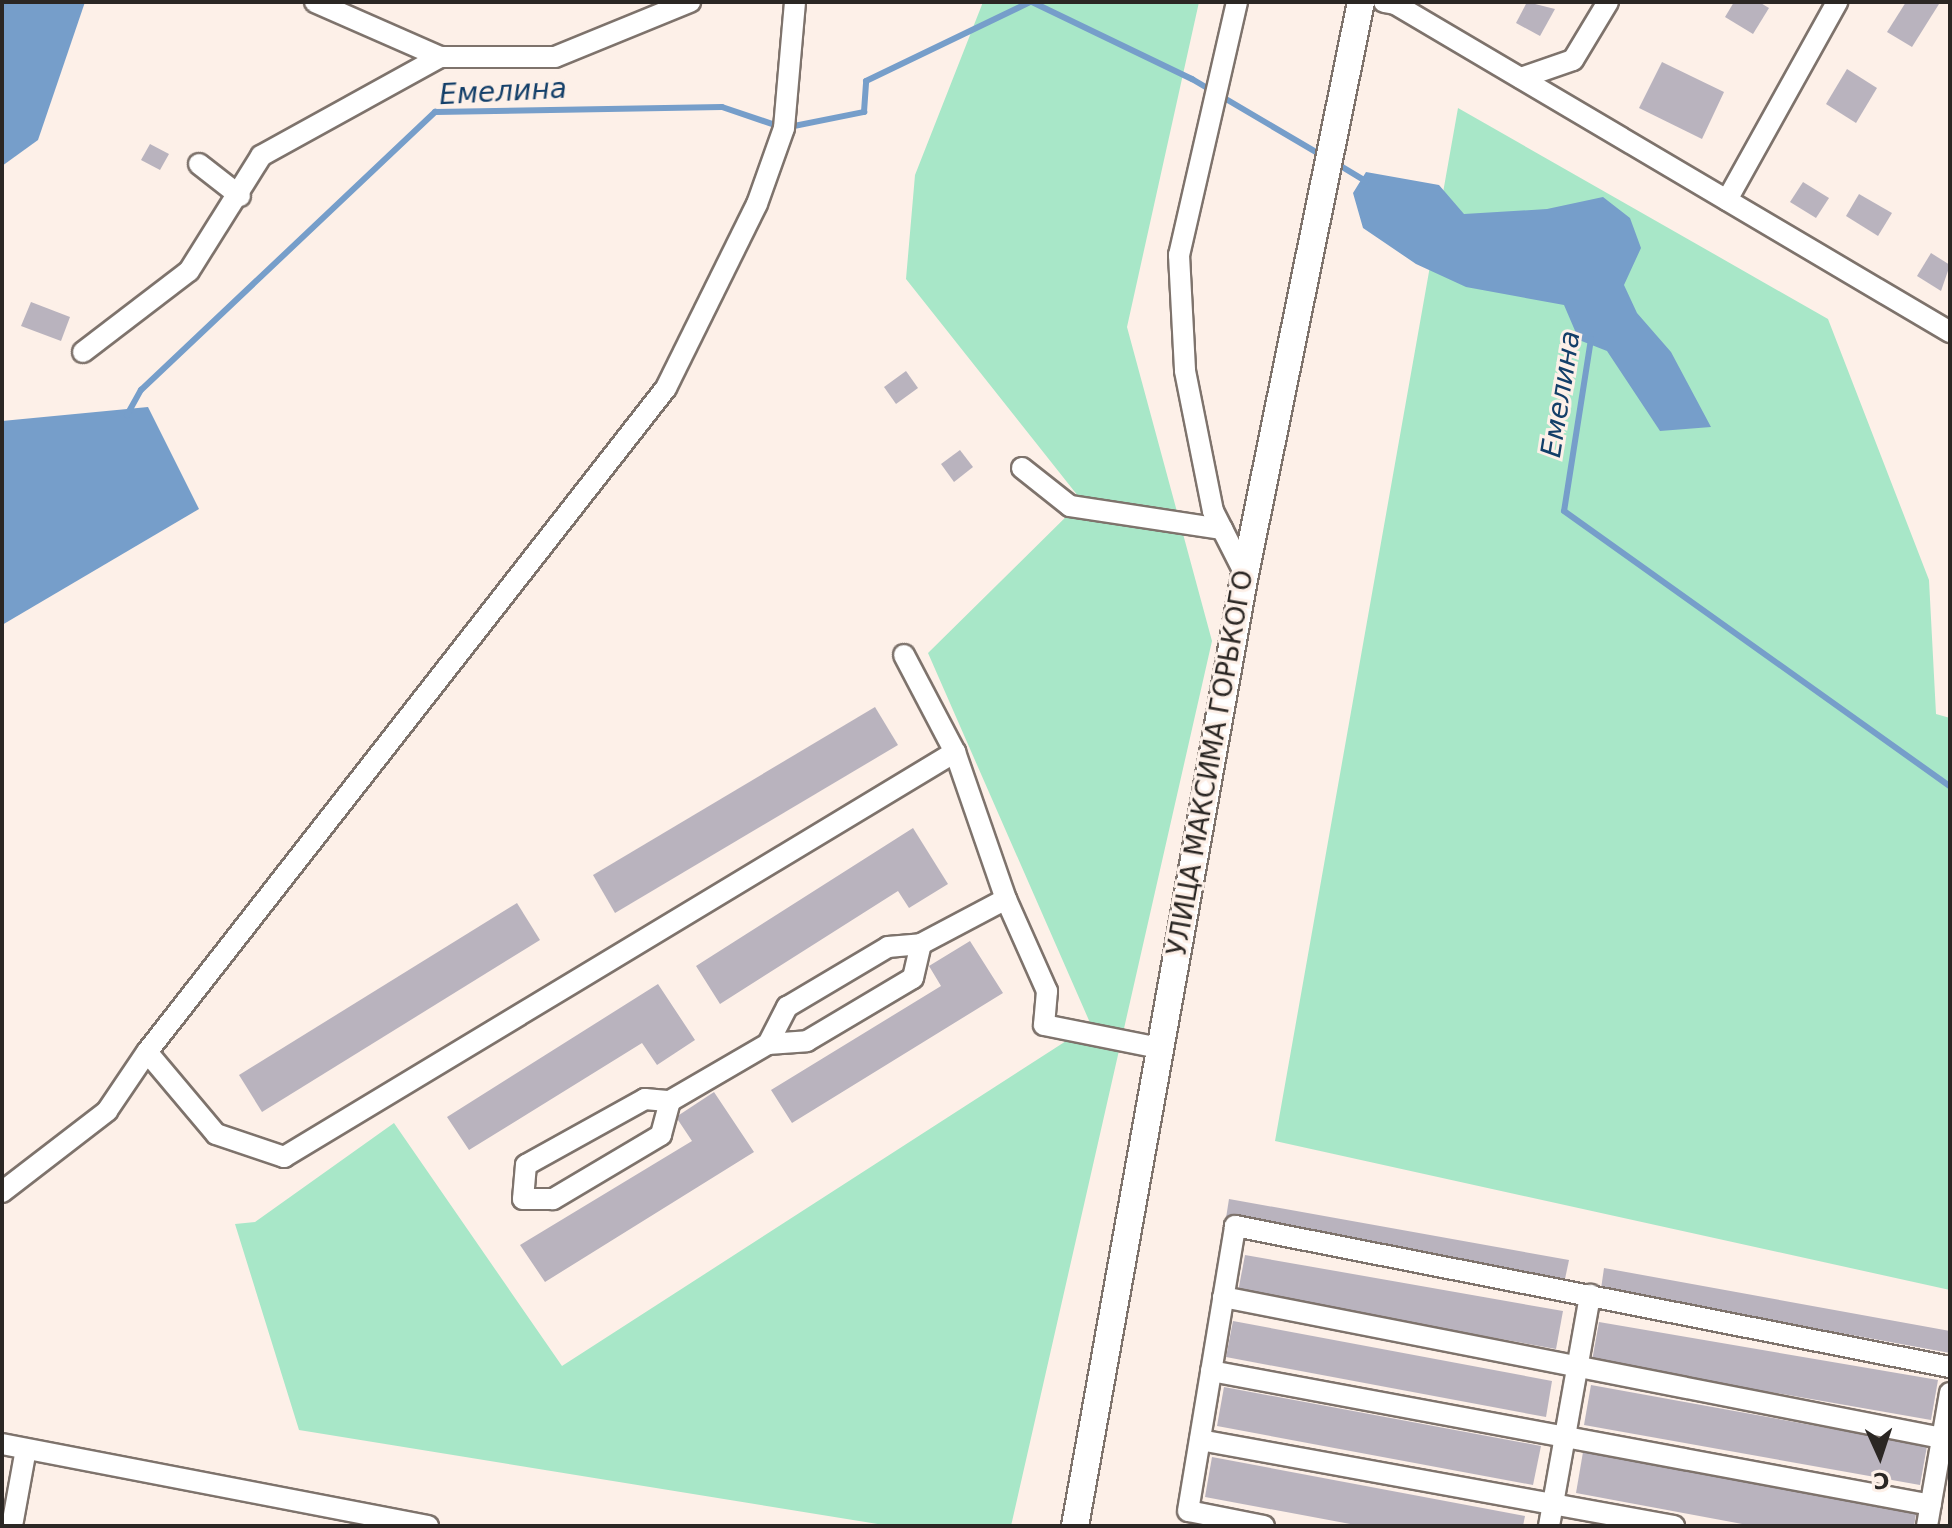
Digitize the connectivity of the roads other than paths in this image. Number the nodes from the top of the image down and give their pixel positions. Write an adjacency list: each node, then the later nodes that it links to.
1 (315, 2): 9 (street)
2 (690, 2): 9 (street)
3 (795, 2): 25 (street)
4 (1237, 2): 17 (street)
5 (1361, 2): 18 (main road, УЛИЦА МАКСИМА ГОРЬКОГО)
6 (1384, 2): 10 (street)
7 (1608, 2): 10 (street)
8 (1837, 2): 13 (street)
9 (440, 57): 12 (street)
10 (1521, 78): 13 (street)
11 (199, 164): 12 (street)
12 (240, 196): 15 (street)
13 (1727, 200): 14 (street)
14 (1949, 328)
15 (83, 352)
16 (1022, 468): 17 (street)
17 (1222, 529): 18 (street)
18 (1245, 574): 24 (main road, УЛИЦА МАКСИМА ГОРЬКОГО)
19 (904, 655): 20 (street)
20 (955, 752): 21 (street); 25 (street)
21 (1006, 899): 22 (street); 24 (street)
22 (921, 944): 23 (street); 23 (street)
23 (768, 1044): 26 (street)
24 (1159, 1048): 45 (main road, УЛИЦА МАКСИМА ГОРЬКОГО)
25 (147, 1052): 27 (street)
26 (670, 1101): 26 (street)
27 (2, 1192)
28 (1590, 1295): 29 (street); 30 (street); 31 (street)
29 (1223, 1297): 30 (street); 32 (street)
30 (1577, 1366): 34 (street); 35 (street)
31 (1950, 1367)
32 (1211, 1371): 34 (street); 36 (street)
33 (1950, 1393): 35 (street)
34 (1565, 1436): 40 (street); 41 (street)
35 (1942, 1438): 41 (street)
36 (1200, 1440): 40 (street); 46 (street)
37 (2, 1444): 38 (street)
38 (26, 1449): 39 (street); 42 (street)
39 (10, 1495): 43 (street)
40 (1554, 1503): 47 (street); 48 (street)
41 (1931, 1505): 49 (street)
42 (362, 1520): 44 (street)
43 (12, 1526)
44 (428, 1526)
45 (1075, 1526)
46 (1264, 1526)
47 (1549, 1526)
48 (1674, 1526)
49 (1927, 1526)

